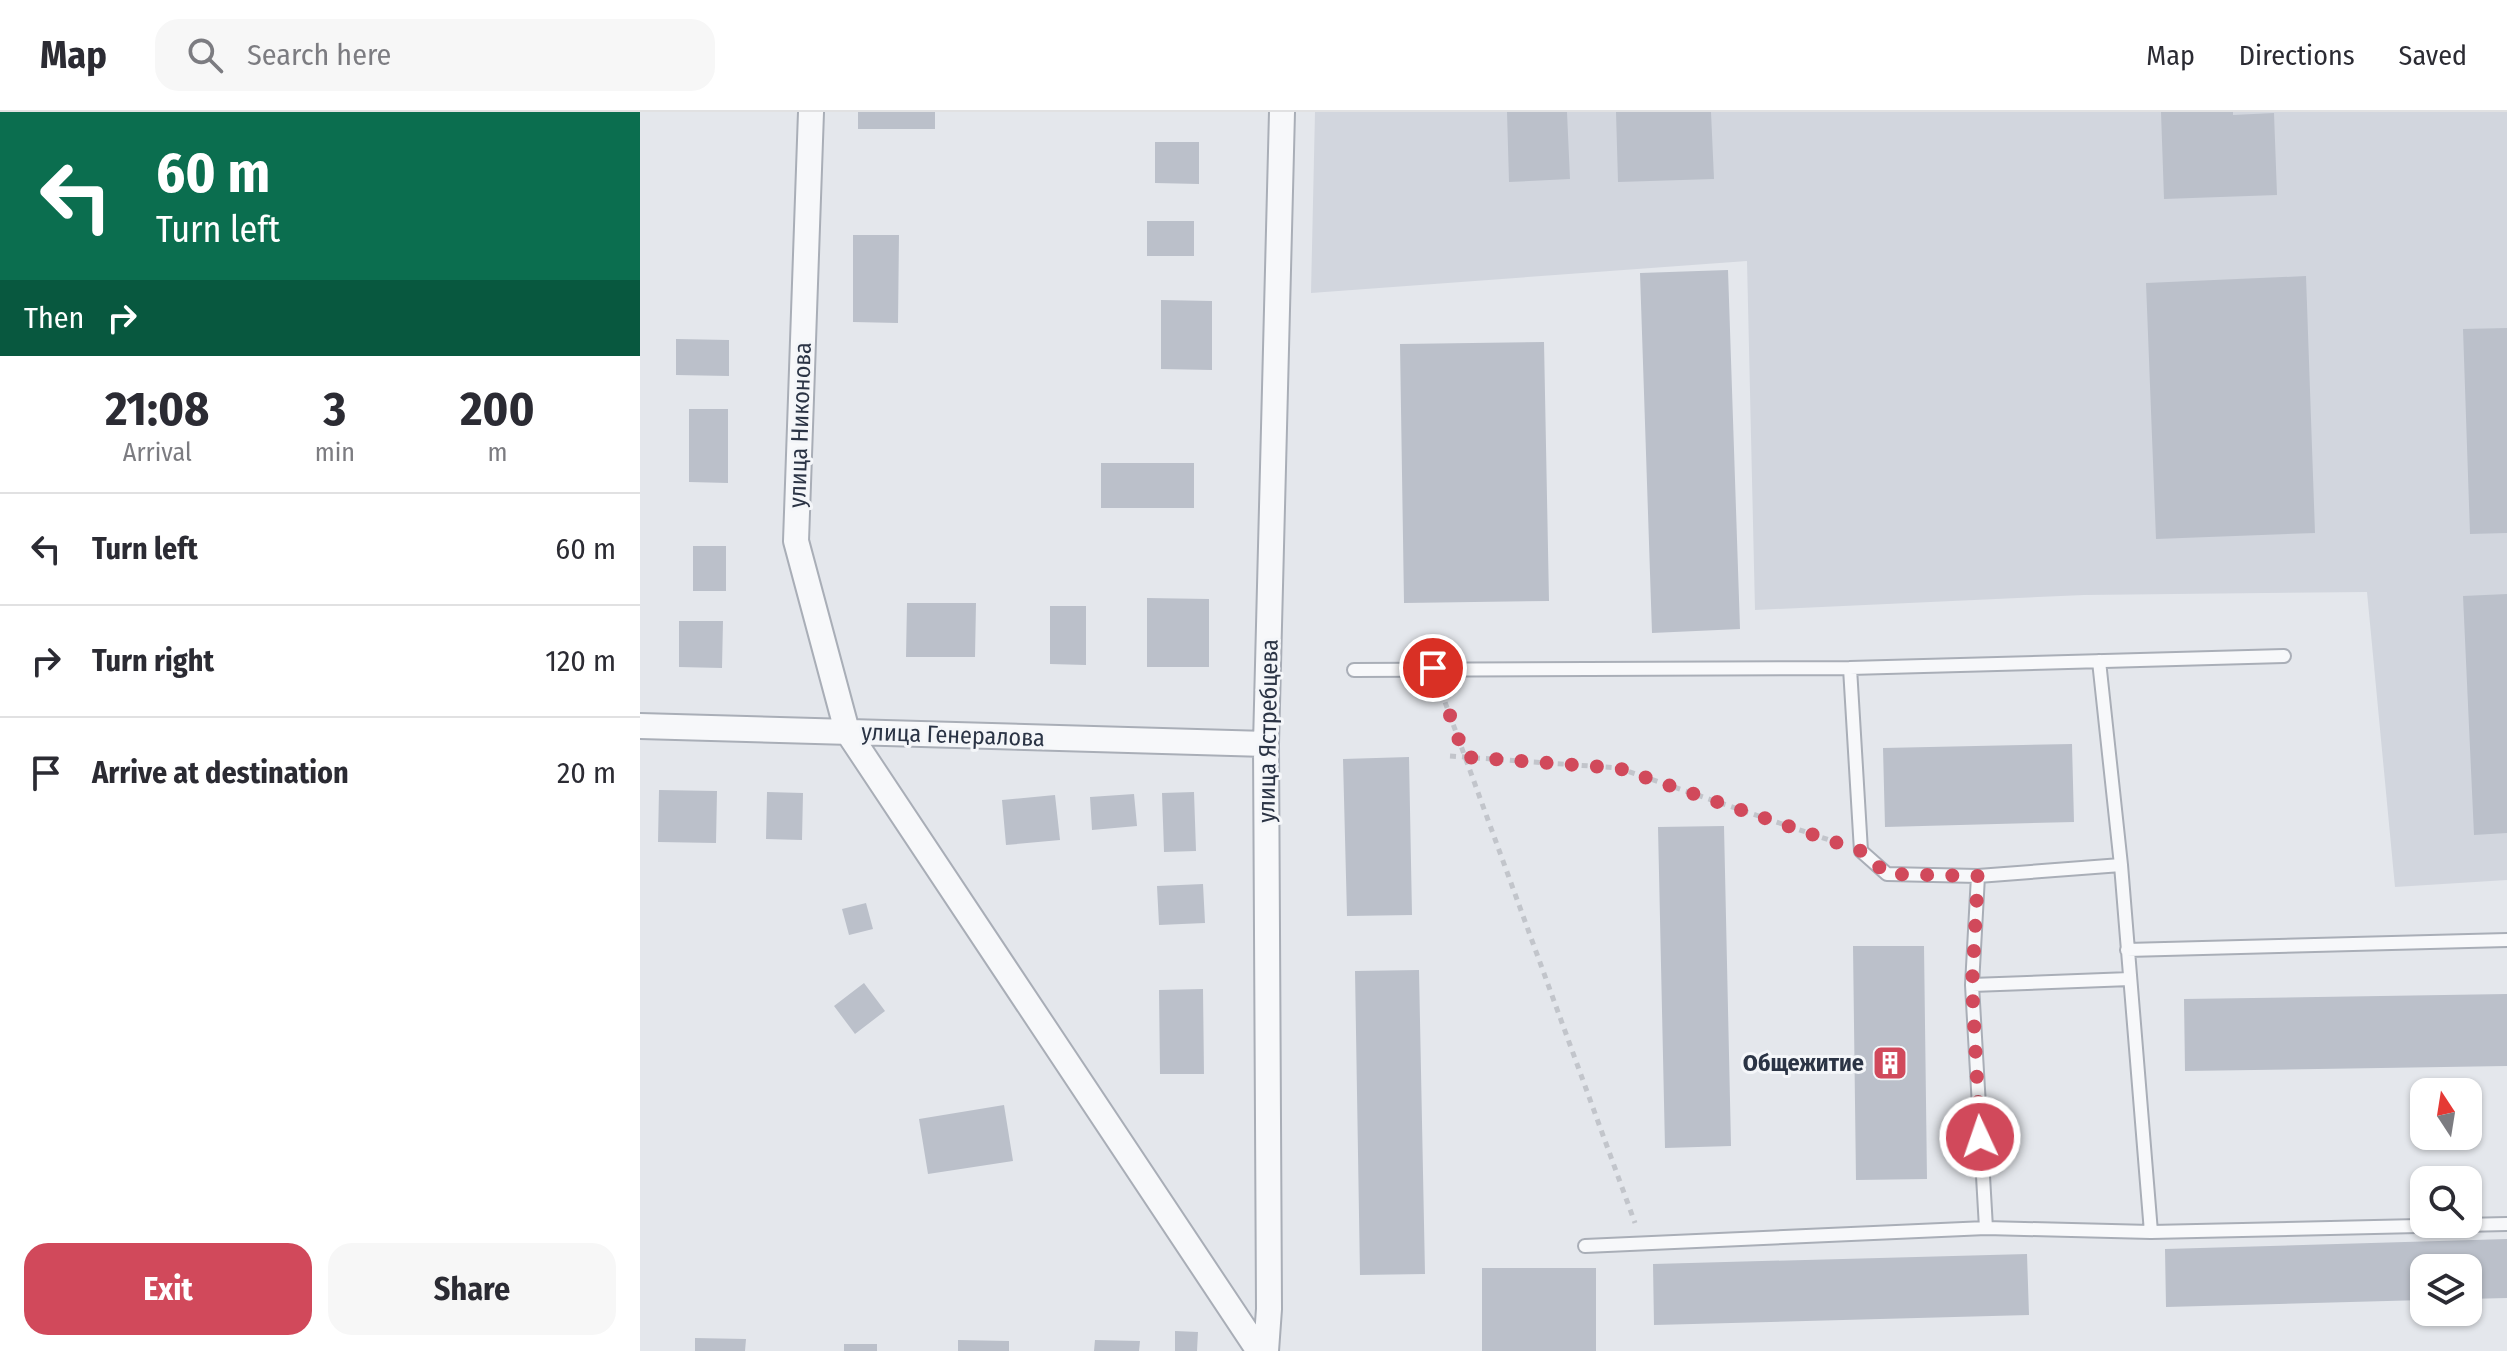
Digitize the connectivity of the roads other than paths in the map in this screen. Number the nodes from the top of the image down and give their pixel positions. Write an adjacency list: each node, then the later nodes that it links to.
1 (811, 112): 8 (street, улица Никонова)
2 (1282, 112): 9 (street, улица Ястребцева)
3 (2284, 656): 4 (lane)
4 (2099, 661): 5 (lane); 10 (lane)
5 (1850, 668): 6 (lane); 11 (lane)
6 (1354, 670)
7 (640, 726): 8 (street, улица Генералова)
8 (847, 731): 9 (street, улица Генералова); 20 (street, улица Никонова)
9 (1266, 744): 21 (street, улица Ястребцева)
10 (2121, 865): 11 (lane); 13 (lane)
11 (1978, 876): 15 (lane)
12 (2507, 940): 13 (lane)
13 (2127, 950): 14 (lane)
14 (2130, 979): 15 (lane); 18 (lane)
15 (1972, 985): 17 (lane)
16 (2507, 1224): 18 (lane)
17 (1986, 1228): 18 (lane); 19 (lane)
18 (2151, 1232)
19 (1585, 1246)
20 (1259, 1351)
21 (1266, 1351)

